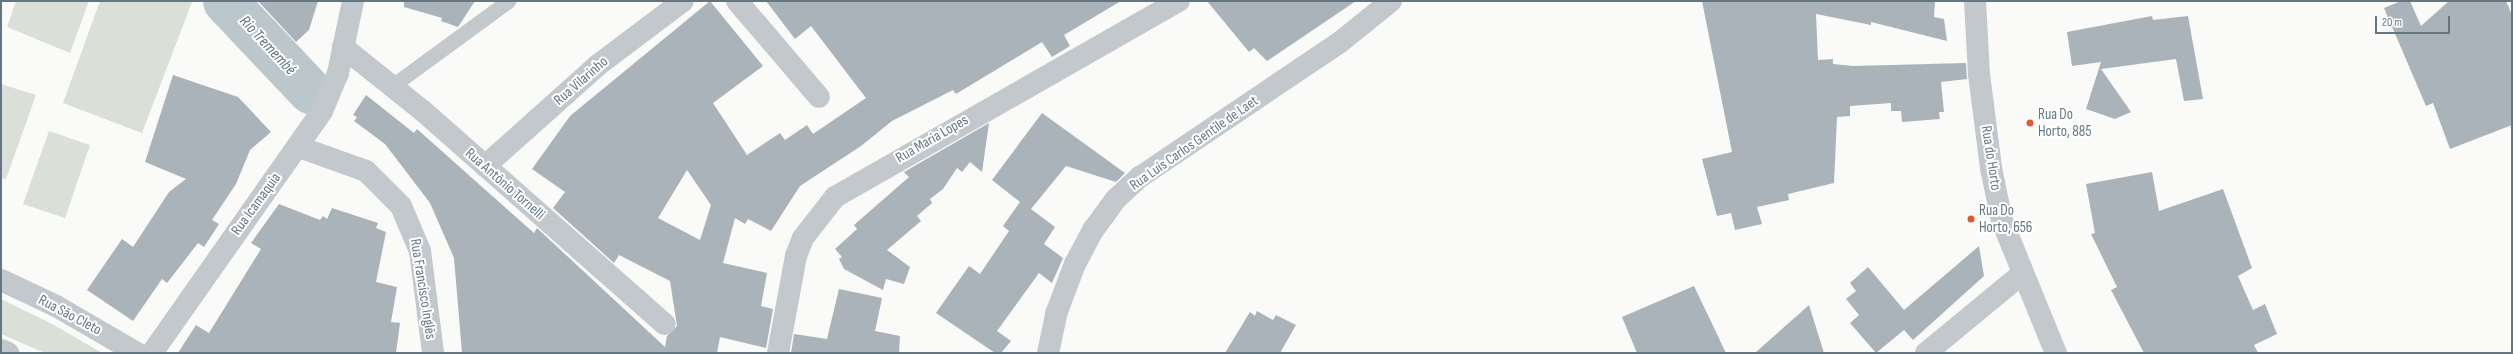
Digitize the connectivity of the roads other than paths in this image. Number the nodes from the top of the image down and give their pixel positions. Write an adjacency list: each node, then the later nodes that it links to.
1 (353, 1): 8 (street, Rua Icamaquia)
2 (508, 1): 9 (lane)
3 (683, 1): 12 (street, Rua Vilarinho)
4 (737, 1): 10 (street)
5 (1179, 1): 21 (street, Rua Maria Lopes)
6 (1391, 1): 22 (street, Rua Luís Carlos Gentile de Laet)
7 (1975, 1): 13 (street, Rua do Horto)
8 (343, 47): 9 (street, Rua Antônio Tornelli); 11 (street, Rua Icamaquia)
9 (392, 86): 12 (street, Rua Antônio Tornelli)
10 (819, 97)
11 (299, 147): 19 (street, Rua Icamaquia); 20 (street, Rua Francisco Inglês)
12 (485, 166): 15 (street, Rua Antônio Tornelli)
13 (2022, 274): 23 (street); 24 (street, Rua do Horto)
14 (1, 280): 18 (street, Rua São Cleto)
15 (665, 324)
16 (1, 350): 17 (street)
17 (8, 353)
18 (137, 353)
19 (152, 353)
20 (433, 353)
21 (778, 353)
22 (1048, 353)
23 (1926, 353)
24 (2056, 353)

